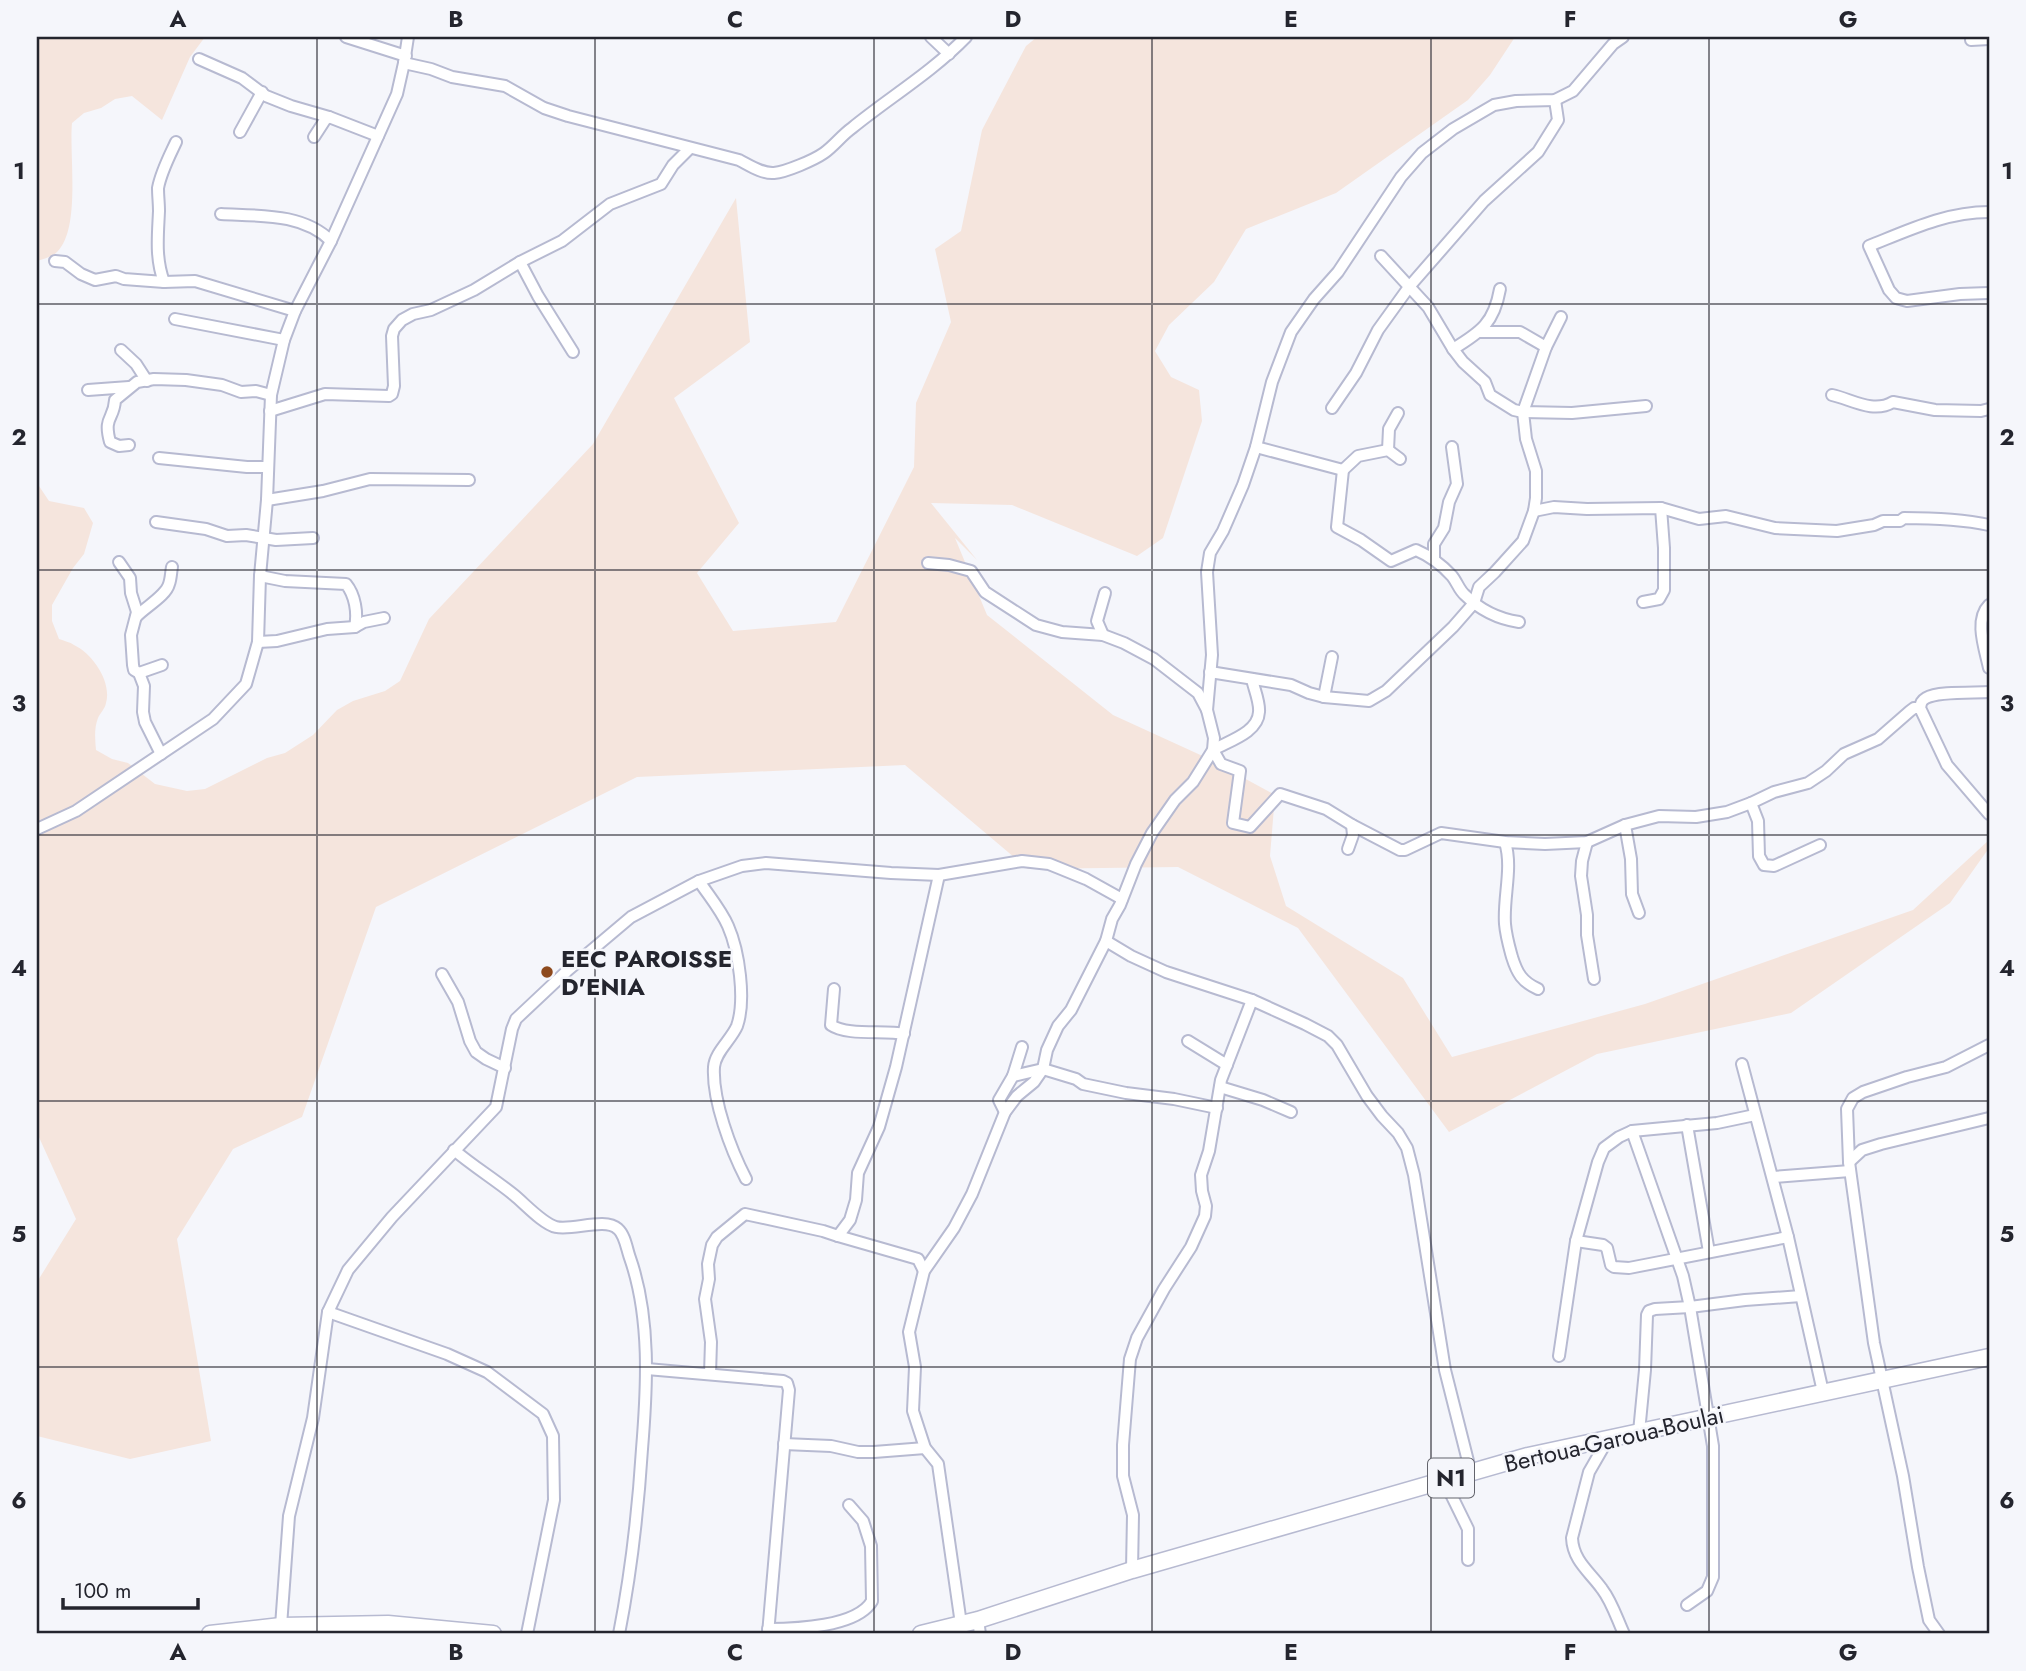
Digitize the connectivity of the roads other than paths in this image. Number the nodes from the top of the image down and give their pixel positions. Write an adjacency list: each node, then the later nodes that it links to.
1 (346, 37): 10 (street)
2 (408, 37): 10 (street)
3 (931, 37): 8 (street)
4 (966, 37): 8 (street)
5 (1623, 37): 12 (street)
6 (1989, 39): 7 (street)
7 (1971, 40)
8 (949, 54): 18 (street)
9 (199, 59): 11 (street)
10 (405, 60): 15 (street); 18 (street)
11 (261, 92): 13 (street); 14 (street)
12 (1555, 100): 26 (street); 50 (street)
13 (329, 117): 15 (street); 16 (street)
14 (240, 132)
15 (379, 136): 21 (street)
16 (314, 137)
17 (176, 142): 25 (street)
18 (690, 148): 24 (street)
19 (1989, 212): 28 (street)
20 (221, 214): 21 (street)
21 (331, 241): 29 (street)
22 (1381, 256): 26 (street)
23 (55, 261): 25 (street)
24 (520, 262): 37 (street); 46 (street)
25 (164, 282): 29 (street)
26 (1409, 287): 35 (street); 44 (street)
27 (1500, 289): 32 (street)
28 (1989, 293)
29 (295, 311): 33 (street)
30 (1561, 317): 34 (street)
31 (175, 319): 33 (street)
32 (1480, 332): 34 (street); 35 (street)
33 (284, 340): 41 (street)
34 (1546, 347): 47 (street)
35 (1452, 349): 47 (street)
36 (121, 351): 38 (street)
37 (573, 352)
38 (147, 381): 39 (street); 41 (street)
39 (129, 387): 40 (street); 49 (street)
40 (88, 390)
41 (271, 395): 46 (street)
42 (1832, 395): 45 (street)
43 (1646, 406): 47 (street)
44 (1332, 408)
45 (1989, 409)
46 (270, 411): 55 (street)
47 (1523, 412): 60 (street)
48 (1398, 413): 52 (street)
49 (129, 445)
50 (1256, 447): 56 (street); 83 (street)
51 (1452, 447): 65 (street)
52 (1388, 450): 54 (street); 56 (street)
53 (159, 458): 55 (street)
54 (1400, 460)
55 (268, 467): 58 (street)
56 (1343, 470): 65 (street)
57 (469, 480): 58 (street)
58 (267, 500): 64 (street)
59 (1661, 508): 60 (street); 62 (street); 71 (street)
60 (1534, 511): 72 (street)
61 (156, 522): 64 (street)
62 (1989, 525)
63 (313, 538): 64 (street)
64 (263, 539): 69 (street)
65 (1434, 558): 72 (street)
66 (119, 562): 74 (street)
67 (928, 563): 78 (street)
68 (172, 567): 74 (street)
69 (260, 576): 77 (street); 79 (street)
70 (1105, 593): 78 (street)
71 (1643, 602)
72 (1474, 603): 76 (street); 87 (street)
73 (1989, 605): 82 (street)
74 (136, 617): 84 (street)
75 (384, 618): 77 (street)
76 (1519, 622)
77 (355, 627): 79 (street)
78 (1103, 635): 89 (street)
79 (258, 642): 91 (street)
80 (1332, 657): 87 (street)
81 (162, 665): 84 (street)
82 (1989, 668)
83 (1210, 672): 85 (street); 89 (street)
84 (139, 673): 91 (street)
85 (1252, 679): 87 (street); 90 (street)
86 (1989, 692): 88 (street)
87 (1324, 697)
88 (1920, 708): 92 (street); 93 (street)
89 (1207, 710): 90 (street)
90 (1213, 750): 94 (street); 103 (street)
91 (160, 754): 96 (street)
92 (1751, 803): 95 (street); 99 (street)
93 (1989, 814)
94 (1352, 825): 97 (street); 100 (street)
95 (1625, 825): 98 (street); 104 (street)
96 (37, 829)
97 (1505, 842): 98 (street); 109 (street)
98 (1587, 842): 107 (street)
99 (1820, 845)
100 (1348, 849)
101 (939, 875): 102 (street); 103 (street); 111 (street)
102 (699, 881): 117 (street); 131 (street)
103 (1122, 899): 105 (street)
104 (1639, 913)
105 (1107, 941): 110 (street); 118 (street)
106 (442, 974): 117 (street)
107 (1594, 979)
108 (834, 989): 111 (street)
109 (1538, 989)
110 (1252, 1000): 116 (street); 152 (street)
111 (904, 1033): 132 (street)
112 (1188, 1041): 116 (street)
113 (1989, 1045): 129 (street)
114 (1022, 1047): 119 (street)
115 (1742, 1064): 124 (street)
116 (1227, 1065): 120 (street)
117 (505, 1068): 128 (street)
118 (1043, 1069): 119 (street); 121 (street); 122 (street)
119 (1013, 1076): 122 (street)
120 (1220, 1087): 121 (street); 123 (street)
121 (1217, 1108): 156 (street)
122 (1005, 1112): 137 (street)
123 (1291, 1112)
124 (1755, 1115): 126 (street); 130 (street)
125 (1989, 1118): 129 (street)
126 (1687, 1125): 127 (street); 135 (street)
127 (1632, 1131): 134 (street); 136 (street)
128 (454, 1150): 140 (street); 143 (street)
129 (1849, 1167): 130 (street); 145 (street)
130 (1773, 1177): 133 (street)
131 (746, 1180)
132 (838, 1236): 137 (street); 144 (street)
133 (1788, 1237): 135 (street); 138 (street)
134 (1576, 1241): 136 (street); 141 (street)
135 (1709, 1252): 136 (street)
136 (1676, 1258): 139 (street)
137 (924, 1270): 151 (street)
138 (1801, 1296): 139 (street); 146 (street)
139 (1690, 1307): 147 (street); 148 (street)
140 (328, 1312): 158 (street); 164 (street)
141 (1559, 1356)
142 (1989, 1357): 145 (highway, Bertoua-Garoua-Boulai / N1)
143 (647, 1369): 144 (street); 165 (street)
144 (710, 1374): 150 (street)
145 (1883, 1380): 146 (highway, Bertoua-Garoua-Boulai / N1); 168 (street)
146 (1823, 1392): 147 (highway, Bertoua-Garoua-Boulai / N1)
147 (1709, 1417): 148 (highway, Bertoua-Garoua-Boulai / N1); 157 (street)
148 (1639, 1432): 149 (highway, Bertoua-Garoua-Boulai / N1)
149 (1608, 1439): 152 (highway, Bertoua-Garoua-Boulai / N1); 167 (street)
150 (785, 1444): 151 (street); 161 (street)
151 (925, 1448): 159 (street)
152 (1471, 1473): 153 (highway, Bertoua-Garoua-Boulai / N1)
153 (1444, 1480): 155 (street); 156 (highway, Bertoua-Garoua-Boulai / N1)
154 (849, 1505): 161 (street)
155 (1468, 1560)
156 (1132, 1570): 159 (highway, Bertoua-Garoua-Boulai / N1)
157 (1687, 1605)
158 (281, 1626): 160 (highway); 163 (highway)
159 (973, 1626): 166 (highway, Bertoua-Garoua-Boulai / N1)
160 (246, 1632): 162 (highway)
161 (768, 1632)
162 (210, 1634)
163 (493, 1634)
164 (527, 1634)
165 (619, 1634)
166 (921, 1634)
167 (1624, 1634)
168 (1940, 1634)

